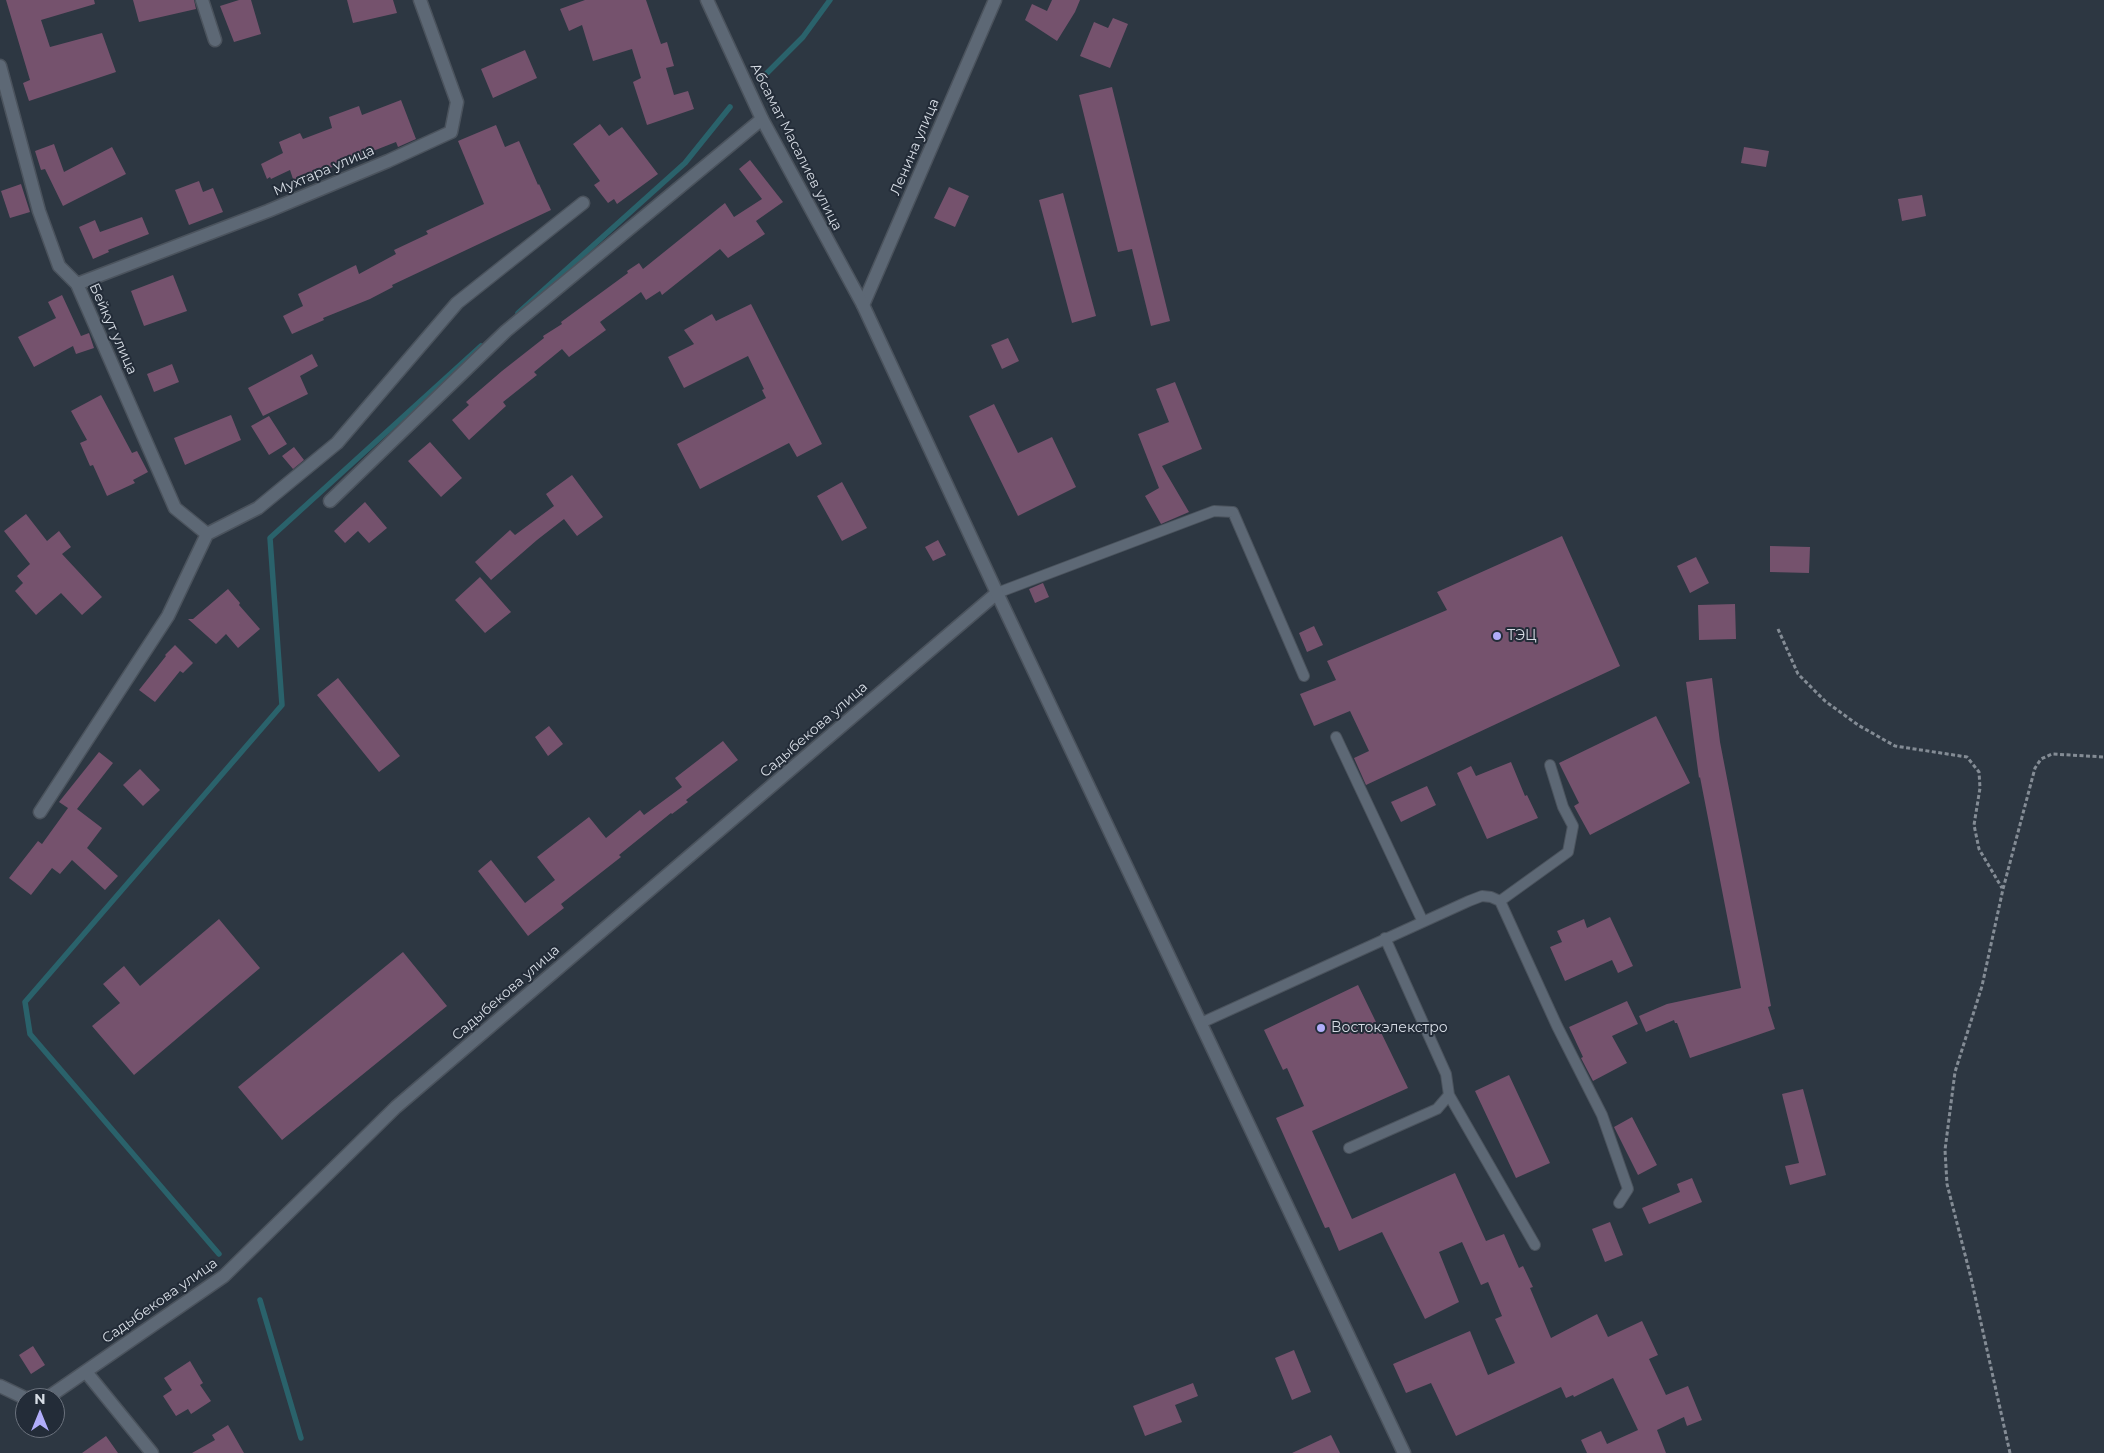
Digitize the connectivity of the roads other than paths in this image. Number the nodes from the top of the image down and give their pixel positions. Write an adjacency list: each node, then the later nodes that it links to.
1 (202, 0): 5 (street)
2 (420, 0): 9 (street, Мухтара улица)
3 (707, 0): 7 (street, Абсамат Масалиев улица)
4 (995, 0): 10 (street, Ленина улица)
5 (215, 40)
6 (0, 66): 9 (street, Бейкут улица)
7 (762, 120): 10 (street, Абсамат Масалиев улица); 11 (street)
8 (583, 203): 12 (street)
9 (77, 284): 12 (street, Бейкут улица)
10 (863, 305): 13 (street, Абсамат Масалиев улица)
11 (330, 501)
12 (207, 534): 17 (street)
13 (997, 593): 14 (lane); 21 (street, Абсамат Масалиев улица); 26 (street, Садыбекова улица)
14 (1304, 676)
15 (1336, 737): 19 (lane)
16 (1550, 765): 18 (lane)
17 (40, 812)
18 (1500, 901): 19 (lane); 24 (lane)
19 (1423, 922): 20 (lane)
20 (1385, 938): 21 (lane); 22 (lane)
21 (1201, 1022): 31 (street, Абсамат Масалиев улица)
22 (1449, 1095): 23 (lane); 25 (lane)
23 (1349, 1148)
24 (1619, 1202)
25 (1536, 1245)
26 (86, 1372): 28 (street, Садыбекова улица); 30 (street)
27 (0, 1386): 29 (street, Садыбекова улица)
28 (62, 1388)
29 (15, 1393)
30 (152, 1453)
31 (1404, 1453)

